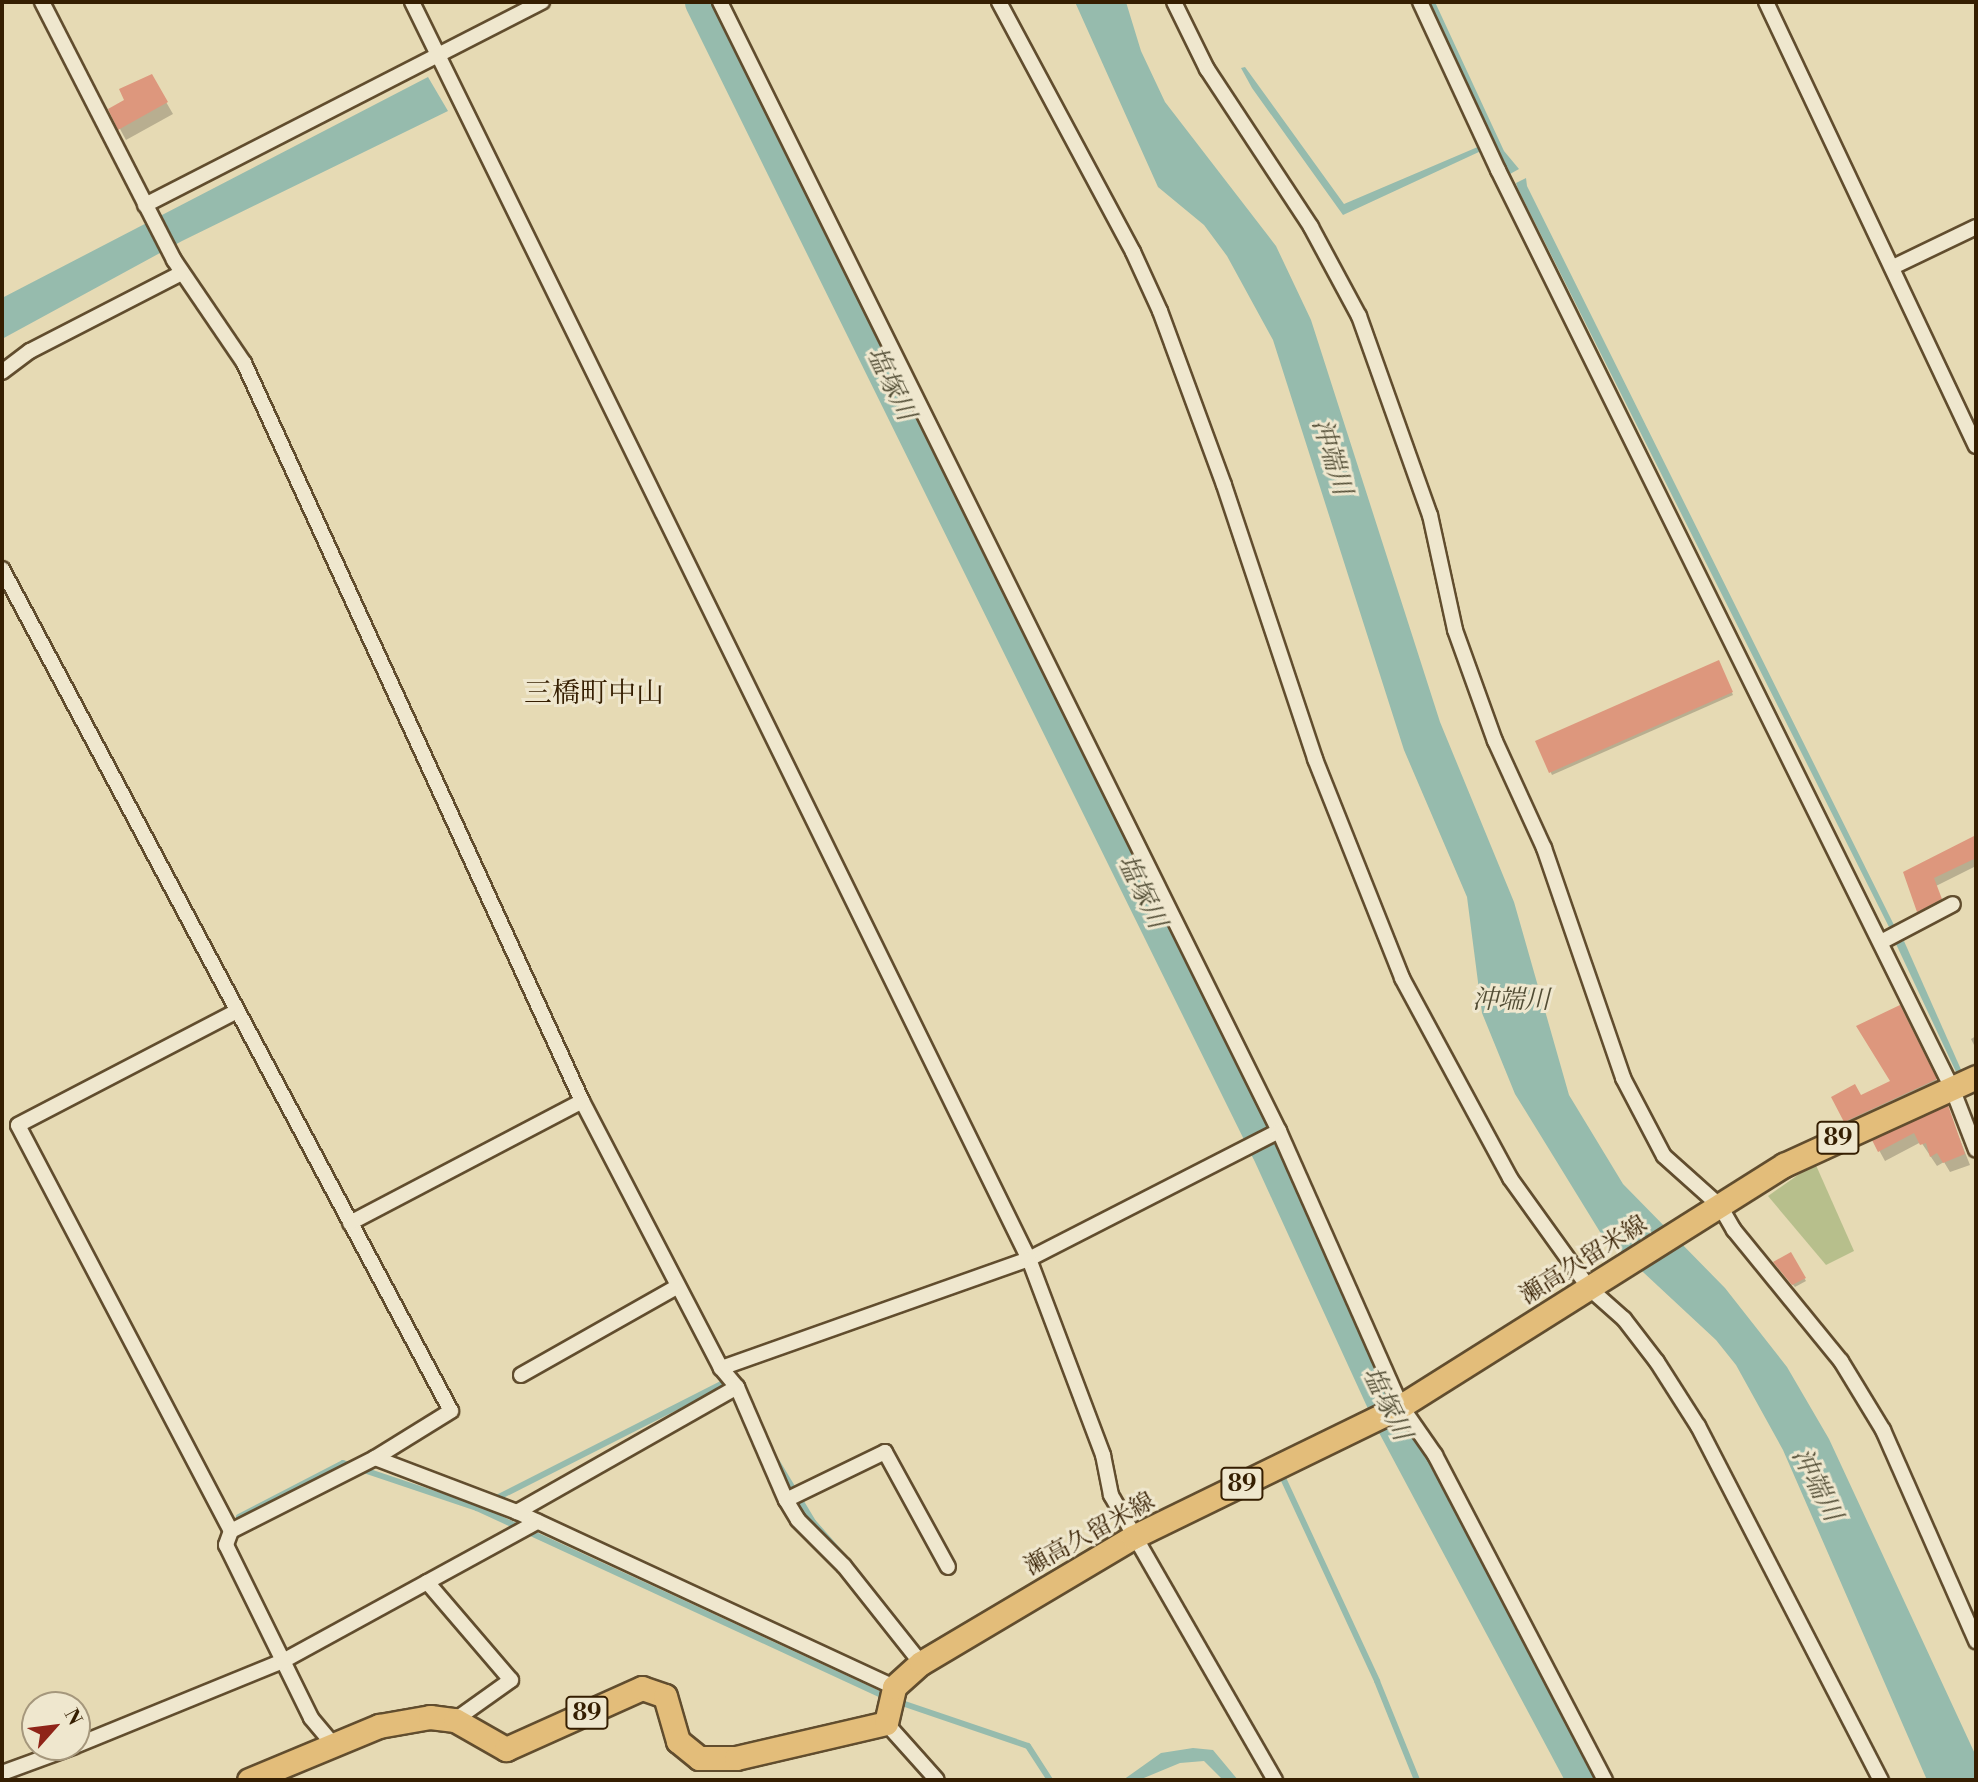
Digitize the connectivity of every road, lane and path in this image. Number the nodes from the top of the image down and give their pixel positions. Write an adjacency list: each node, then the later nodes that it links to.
1 (42, 2): 10 (street)
2 (412, 2): 9 (street)
3 (542, 2): 9 (street)
4 (720, 2): 23 (street)
5 (999, 2): 28 (street)
6 (1174, 2): 25 (street)
7 (1420, 2): 18 (street)
8 (1766, 2): 13 (street)
9 (439, 55): 10 (street); 27 (street)
10 (145, 205): 12 (street)
11 (1976, 227): 13 (street)
12 (178, 267): 14 (street); 22 (street)
13 (1893, 267): 15 (street)
14 (2, 372)
15 (1976, 446)
16 (2, 569): 19 (street)
17 (1953, 904): 18 (street)
18 (1881, 942): 21 (street)
19 (237, 1012): 26 (street); 38 (street)
20 (1976, 1077): 21 (main road, 瀬高久留米線 / 89)
21 (1952, 1088): 24 (street); 25 (main road, 瀬高久留米線 / 89)
22 (582, 1101): 26 (street); 29 (street)
23 (1279, 1131): 27 (street); 33 (street)
24 (1976, 1150)
25 (1714, 1210): 28 (main road, 瀬高久留米線 / 89); 42 (street)
26 (351, 1223): 34 (street)
27 (1029, 1259): 30 (street); 39 (street)
28 (1595, 1285): 33 (main road, 瀬高久留米線 / 89); 55 (street)
29 (678, 1286): 30 (street); 31 (street)
30 (721, 1368): 32 (street)
31 (521, 1375)
32 (737, 1387): 35 (street); 36 (street)
33 (1401, 1406): 39 (main road, 瀬高久留米線 / 89); 54 (street)
34 (375, 1458): 36 (street); 38 (street)
35 (786, 1500): 40 (street); 44 (street)
36 (517, 1512): 37 (street)
37 (537, 1522): 41 (street); 45 (street)
38 (231, 1531): 43 (street)
39 (1133, 1537): 44 (main road, 瀬高久留米線 / 89); 53 (street)
40 (948, 1567)
41 (427, 1582): 43 (street); 46 (street)
42 (1976, 1641)
43 (283, 1661): 47 (street); 48 (street)
44 (921, 1663): 45 (main road, 瀬高久留米線 / 89)
45 (891, 1703): 46 (main road, 瀬高久留米線 / 89); 52 (street)
46 (455, 1720): 48 (main road, 瀬高久留米線 / 89)
47 (91, 1739)
48 (333, 1744): 51 (main road, 瀬高久留米線 / 89)
49 (34, 1761): 50 (street)
50 (2, 1773)
51 (249, 1780)
52 (937, 1780)
53 (1275, 1780)
54 (1605, 1780)
55 (1881, 1780)

